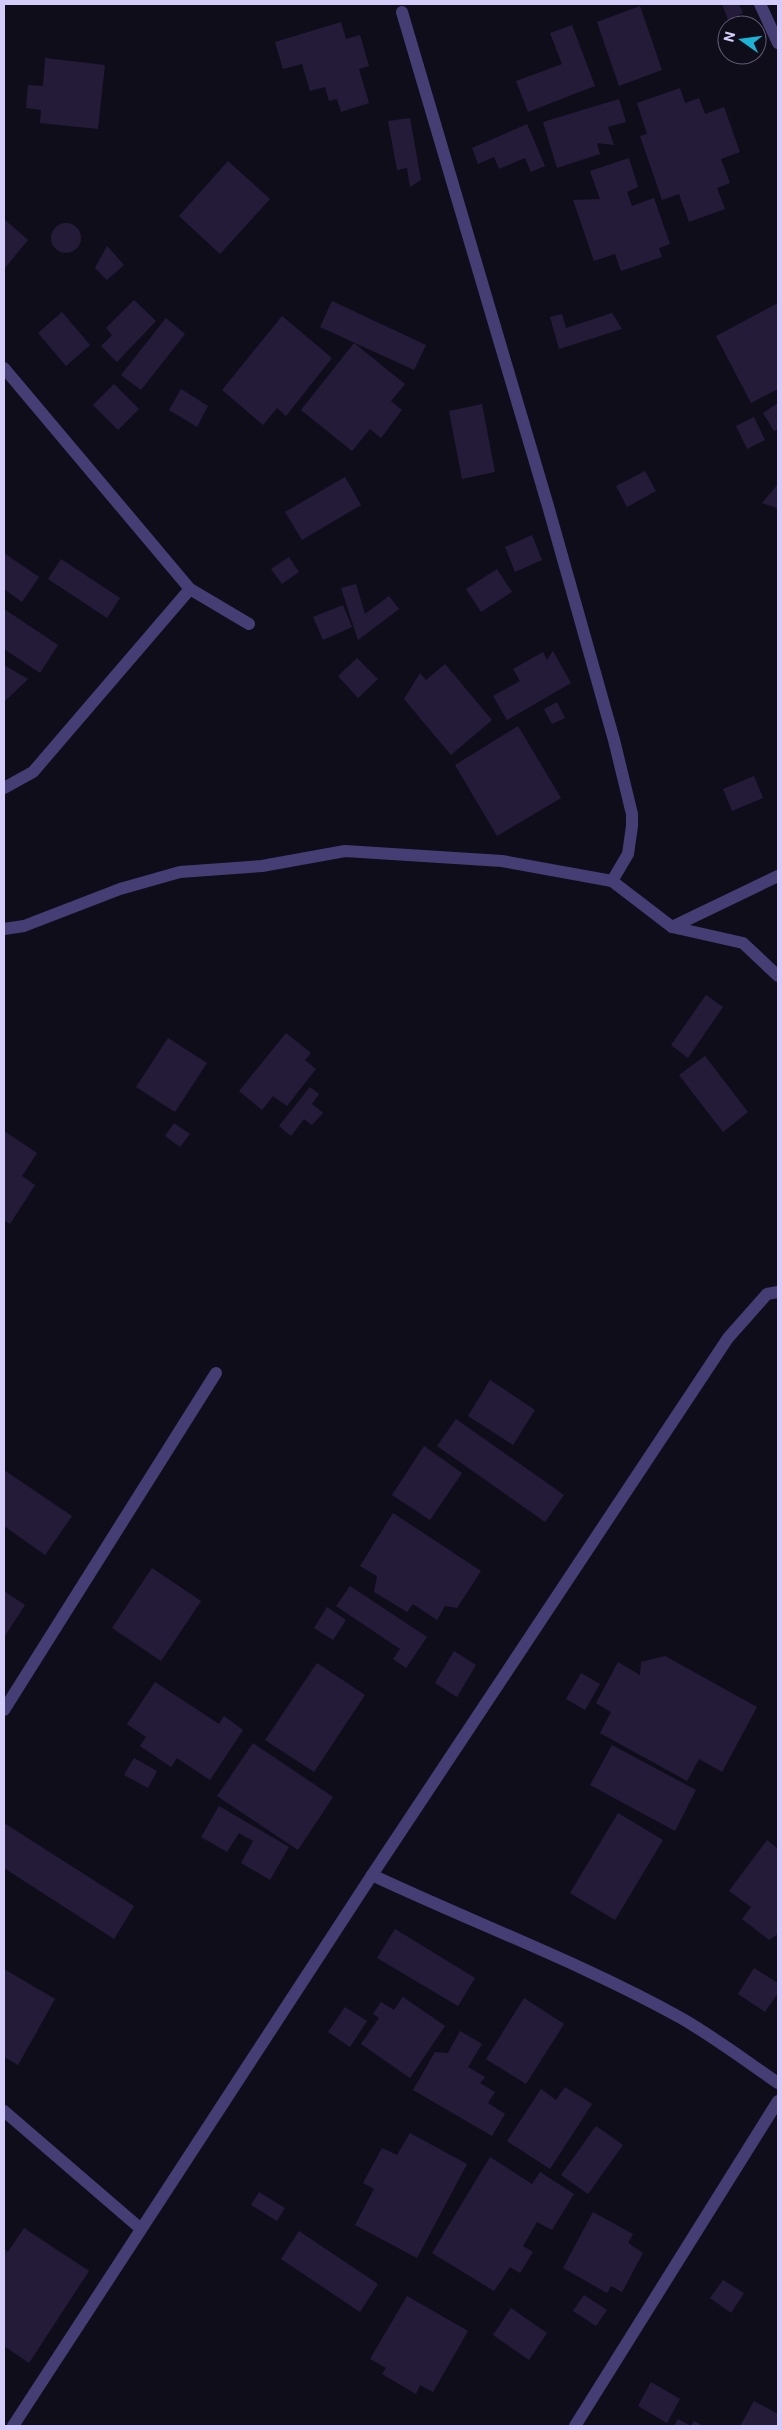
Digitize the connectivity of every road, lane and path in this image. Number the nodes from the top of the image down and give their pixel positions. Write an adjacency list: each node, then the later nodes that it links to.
1 (760, 4): 3 (street)
2 (402, 12): 9 (street)
3 (778, 43)
4 (4, 368): 5 (street)
5 (190, 589): 6 (street); 7 (street)
6 (249, 624)
7 (4, 788)
8 (778, 876): 10 (street)
9 (612, 881): 10 (street); 11 (street)
10 (672, 926): 12 (street)
11 (4, 929)
12 (778, 976)
13 (778, 1292): 16 (street)
14 (216, 1373): 15 (street)
15 (4, 1710)
16 (372, 1875): 17 (street); 20 (street)
17 (778, 2083)
18 (778, 2101): 22 (street)
19 (4, 2111): 20 (street)
20 (141, 2229): 21 (street)
21 (13, 2426)
22 (575, 2426)

